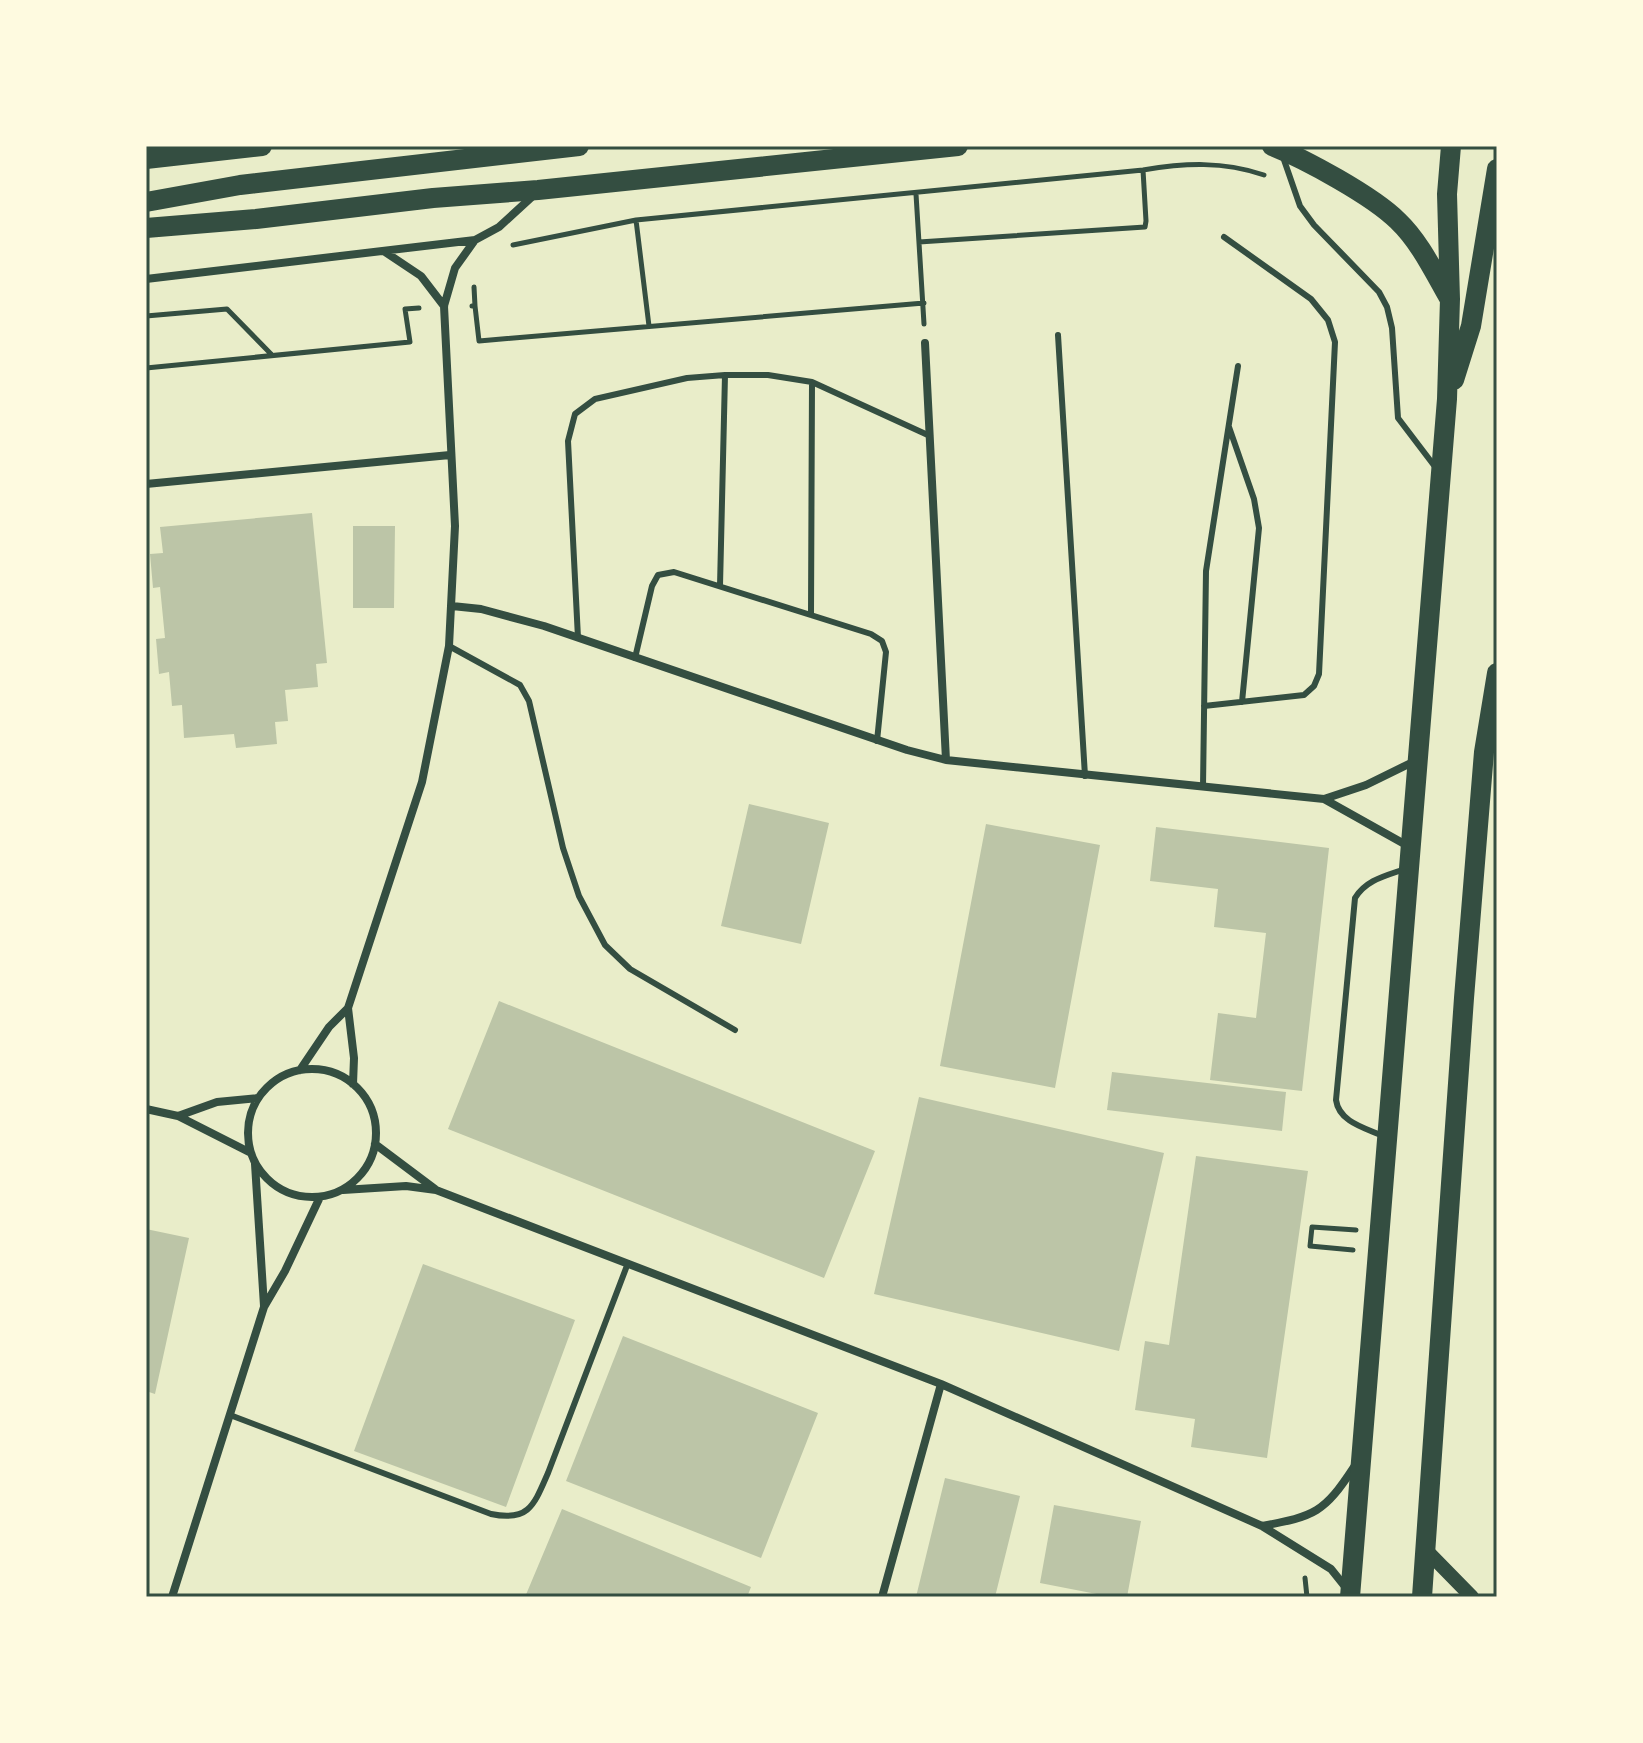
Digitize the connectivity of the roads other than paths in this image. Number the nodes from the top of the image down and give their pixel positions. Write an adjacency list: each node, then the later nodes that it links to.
1 (262, 146): 6 (main road)
2 (579, 146): 9 (main road)
3 (958, 146): 8 (main road)
4 (1451, 146): 15 (main road)
5 (1276, 148): 15 (main road); 26 (lane)
6 (146, 159)
7 (1497, 169): 22 (main road)
8 (538, 190): 10 (main road); 12 (street)
9 (146, 202)
10 (146, 228)
11 (1224, 237): 35 (lane)
12 (475, 240): 13 (street); 16 (street)
13 (385, 252): 14 (street); 16 (street)
14 (146, 279)
15 (1450, 299): 22 (main road)
16 (444, 306): 25 (street)
17 (1058, 335): 40 (lane)
18 (925, 343): 24 (street)
19 (1238, 366): 23 (lane)
20 (725, 375): 21 (lane); 28 (lane); 31 (lane)
21 (812, 382): 24 (lane); 30 (lane)
22 (1447, 399): 26 (main road)
23 (1229, 426): 35 (lane); 36 (lane)
24 (930, 436): 38 (street)
25 (450, 455): 27 (street); 29 (street)
26 (1441, 475): 39 (main road)
27 (146, 484)
28 (720, 586): 30 (lane); 33 (lane)
29 (452, 606): 31 (street); 32 (street)
30 (811, 615): 37 (lane)
31 (578, 638): 33 (street)
32 (449, 646): 44 (street); 45 (lane)
33 (635, 658): 37 (street)
34 (1497, 673): 64 (main road)
35 (1242, 702): 36 (lane)
36 (1204, 706): 41 (lane)
37 (877, 741): 38 (street)
38 (946, 760): 40 (street)
39 (1418, 760): 42 (street); 43 (main road)
40 (1085, 776): 41 (street)
41 (1203, 787): 42 (street)
42 (1324, 799): 43 (street)
43 (1409, 858): 51 (main road); 51 (lane)
44 (348, 1008): 46 (street); 47 (street)
45 (735, 1030)
46 (300, 1070): 47 (street); 48 (street)
47 (353, 1084): 52 (street)
48 (258, 1098): 50 (street); 53 (street)
49 (146, 1109): 50 (street)
50 (178, 1116): 53 (street)
51 (1386, 1137): 62 (main road)
52 (375, 1144): 55 (street); 56 (street)
53 (251, 1153): 54 (street)
54 (255, 1163): 57 (street); 59 (street)
55 (343, 1190): 56 (street); 57 (street)
56 (436, 1190): 58 (street)
57 (320, 1197): 59 (street)
58 (628, 1263): 60 (street); 61 (lane)
59 (264, 1307): 61 (street)
60 (941, 1384): 63 (street); 67 (street)
61 (230, 1415): 66 (street)
62 (1362, 1456): 63 (street); 65 (main road)
63 (1262, 1526): 65 (street)
64 (1425, 1549): 68 (main road); 69 (street)
65 (1348, 1596)
66 (172, 1597)
67 (882, 1597)
68 (1422, 1597)
69 (1472, 1597)

